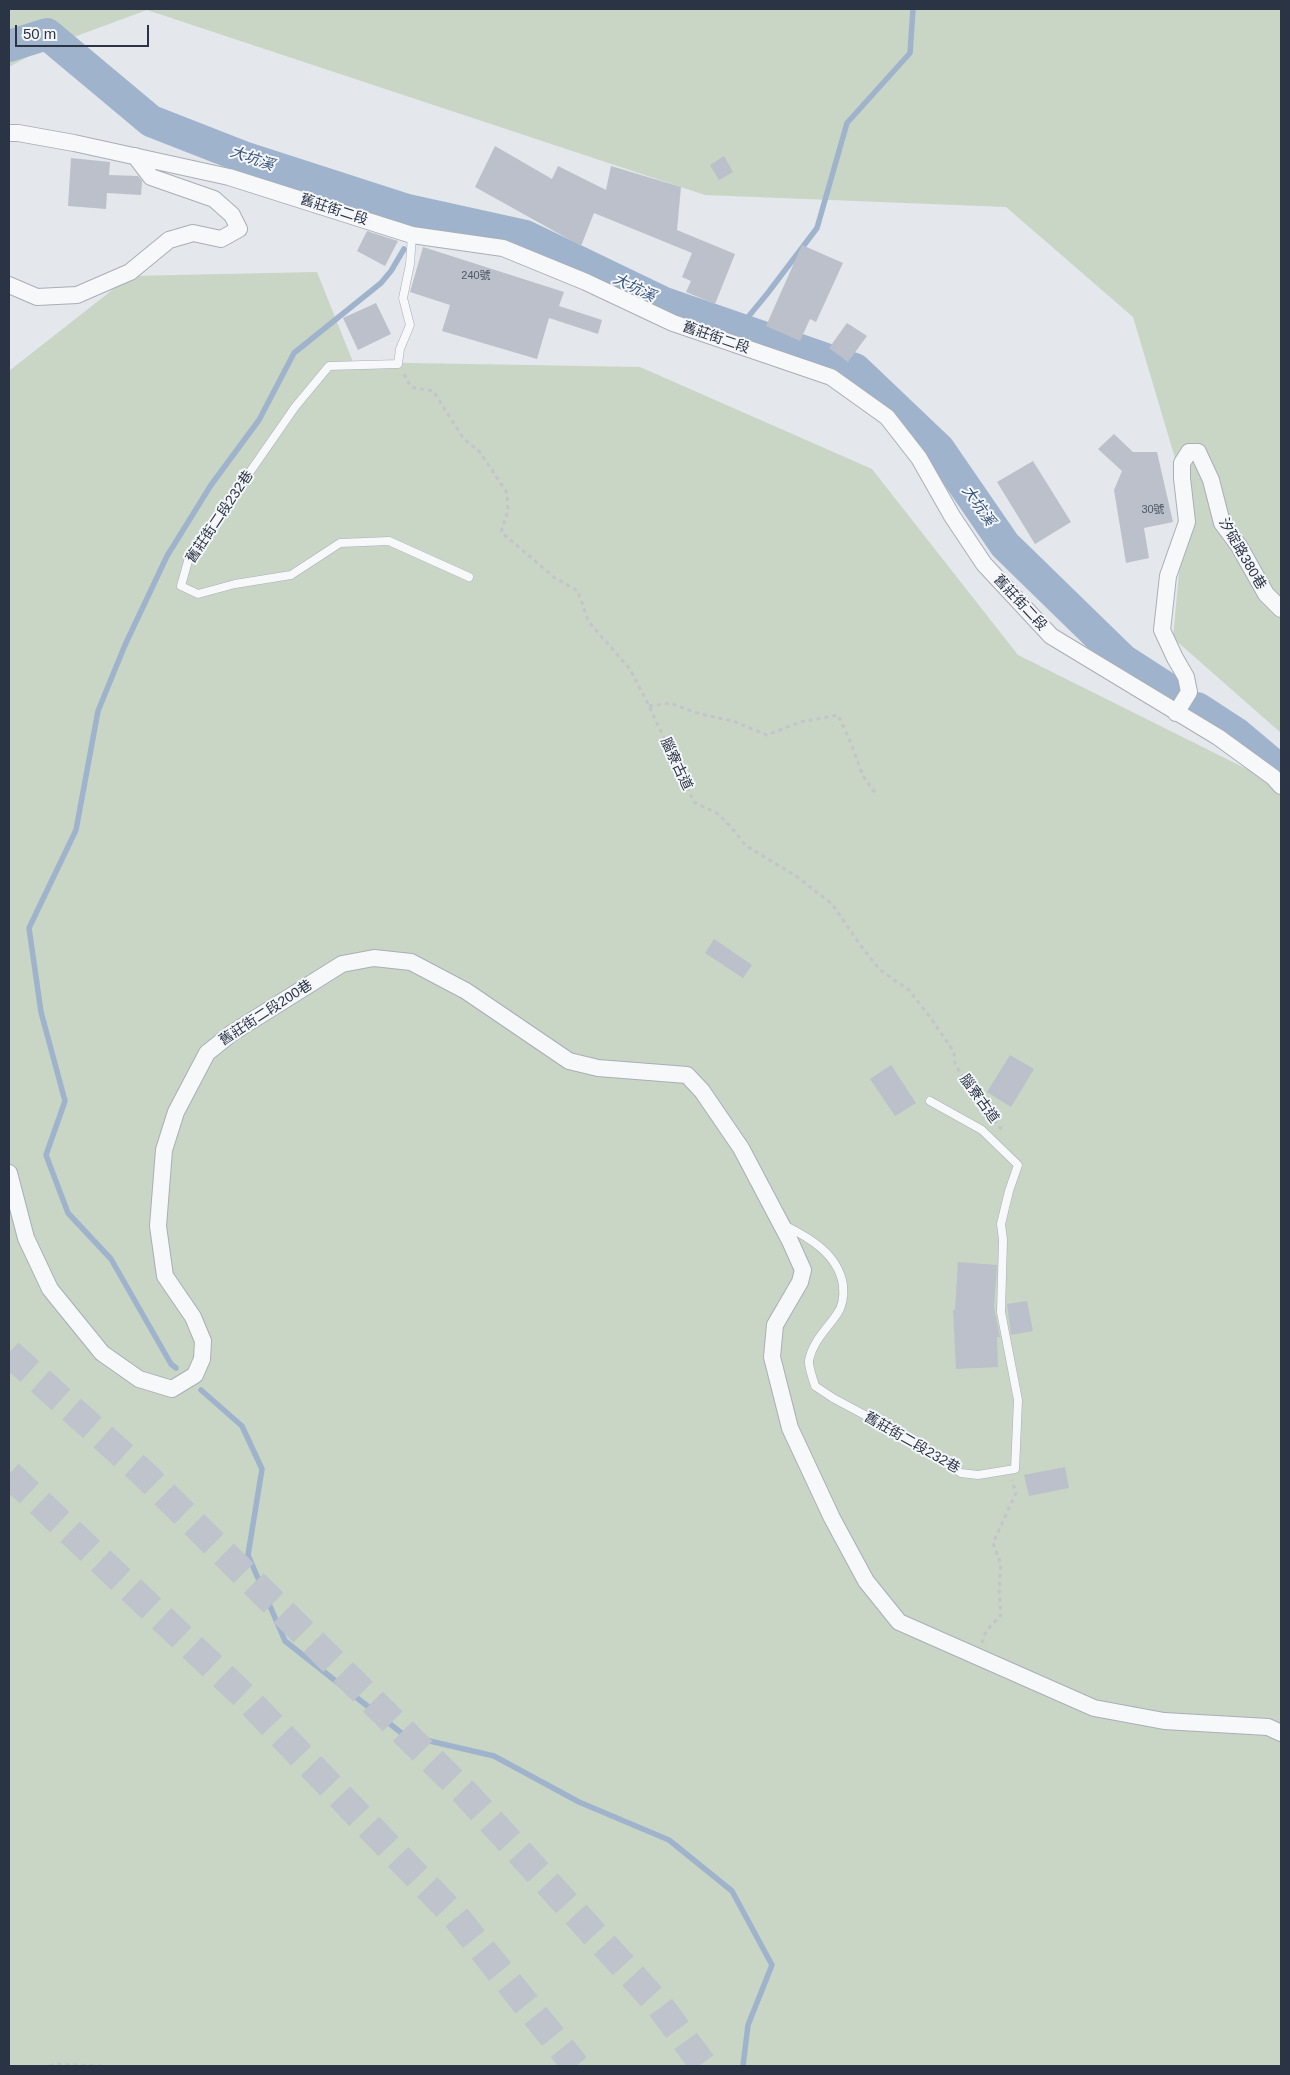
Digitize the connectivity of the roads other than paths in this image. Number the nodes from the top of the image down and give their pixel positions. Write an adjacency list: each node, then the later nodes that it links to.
1 (9, 133): 2 (street, 舊莊街二段)
2 (135, 156): 3 (street, 舊莊街二段); 4 (street)
3 (407, 234): 5 (lane, 舊莊街二段232巷); 7 (street, 舊莊街二段)
4 (9, 285)
5 (469, 577)
6 (1281, 610): 7 (street, 汐碇路380巷)
7 (1176, 713): 8 (street, 舊莊街二段)
8 (1281, 786)
9 (930, 1101): 11 (lane, 舊莊街二段232巷)
10 (9, 1173): 11 (street, 舊莊街二段200巷)
11 (778, 1222): 12 (street, 舊莊街二段200巷)
12 (1281, 1733)

